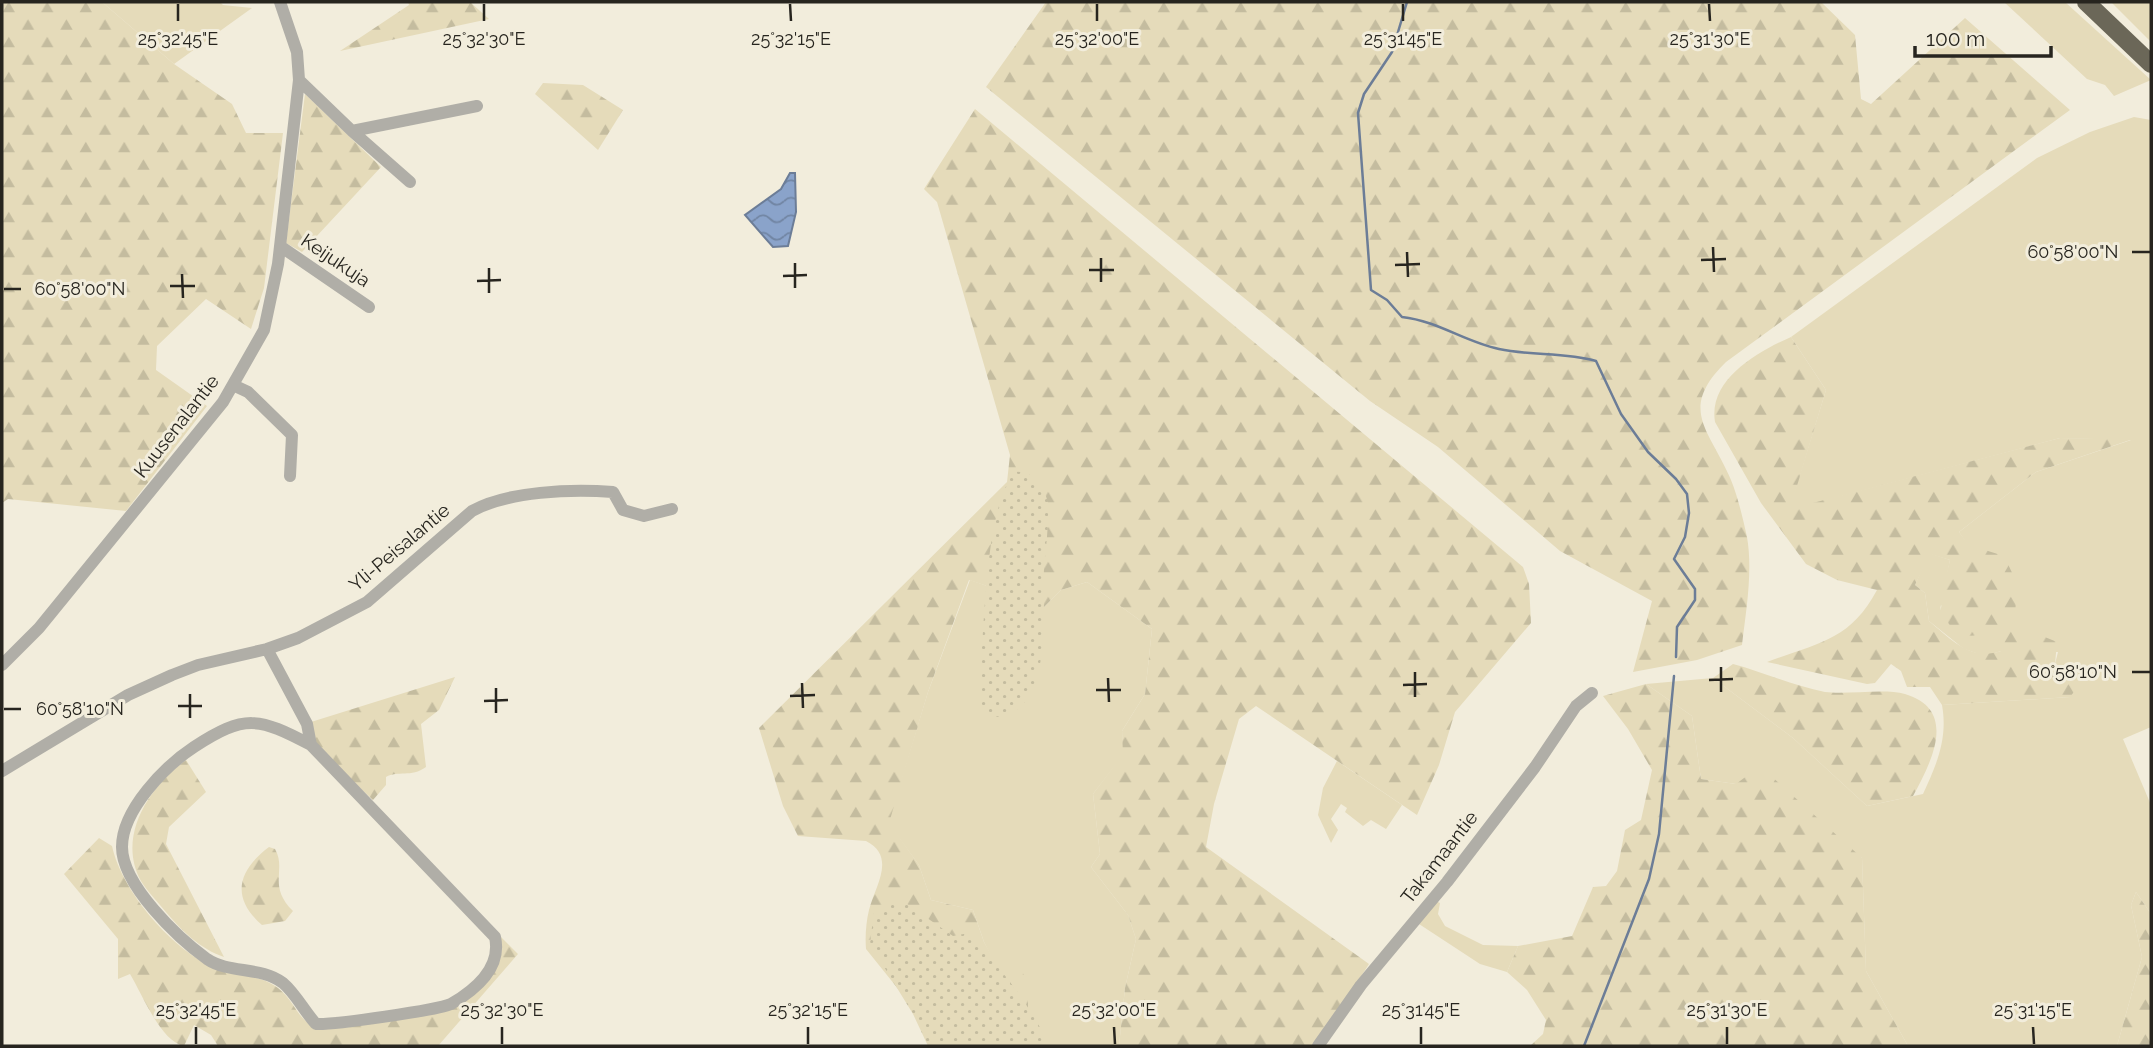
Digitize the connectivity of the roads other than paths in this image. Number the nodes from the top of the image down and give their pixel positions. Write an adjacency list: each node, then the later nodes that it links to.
1 (280, 2): 4 (street, Kuusenalantie)
2 (2086, 2): 3 (highway)
3 (2151, 64)
4 (299, 80): 6 (street); 8 (street, Kuusenalantie)
5 (477, 106): 6 (street)
6 (352, 131): 7 (street)
7 (410, 182)
8 (280, 246): 9 (street, Keijukuja); 10 (street, Kuusenalantie)
9 (369, 307)
10 (233, 385): 11 (street); 14 (street, Kuusenalantie)
11 (290, 476)
12 (672, 509): 13 (street, Yli-Peisalantie)
13 (267, 649): 16 (street); 17 (street, Yli-Peisalantie)
14 (2, 665)
15 (1592, 693): 18 (street, Takamaantie)
16 (311, 745): 16 (street)
17 (2, 771)
18 (1318, 1046)

